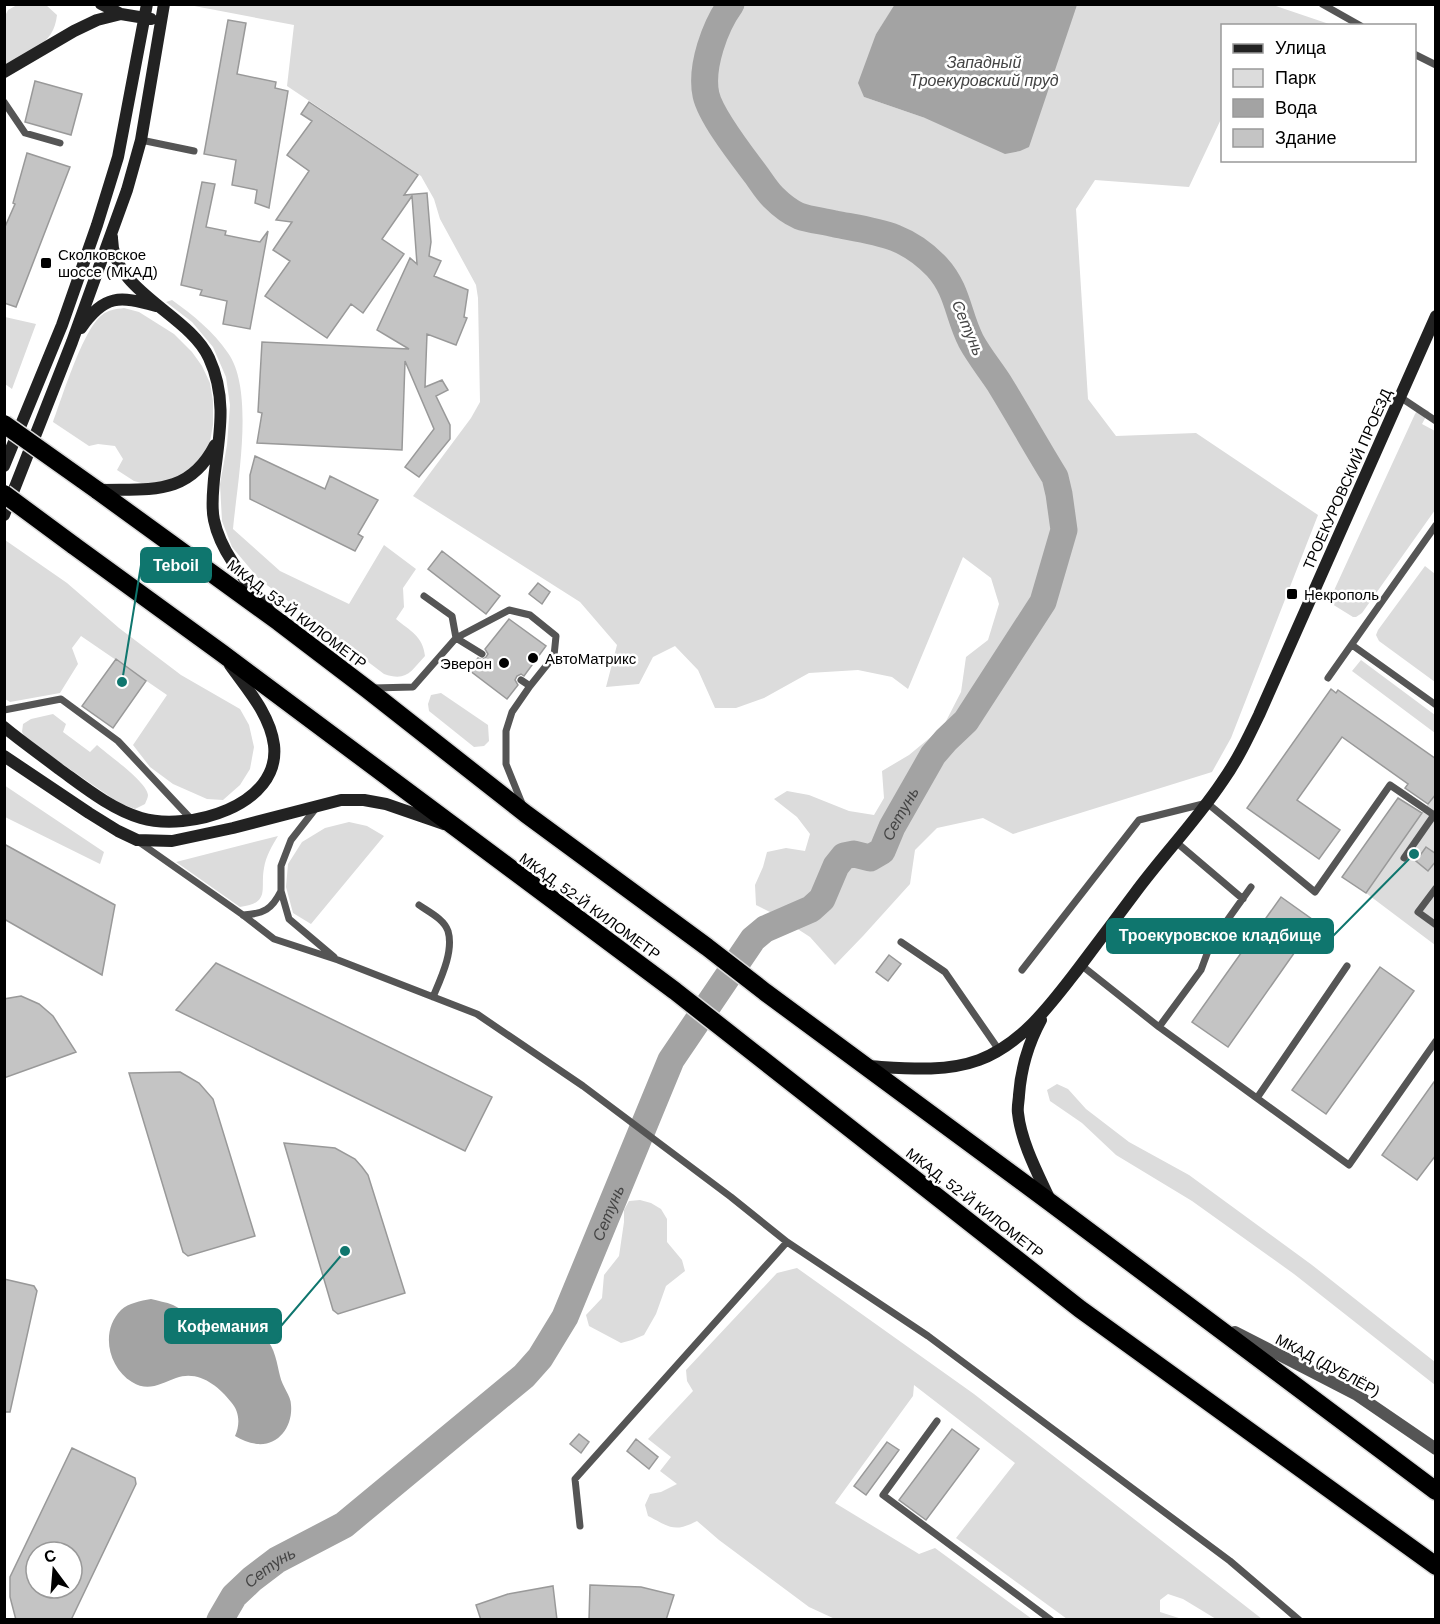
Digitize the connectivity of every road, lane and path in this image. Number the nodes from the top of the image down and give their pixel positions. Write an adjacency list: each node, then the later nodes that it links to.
1 (100, 4): 5 (main road)
2 (147, 4): 6 (main road)
3 (164, 4): 7 (main road)
4 (1323, 4): 8 (lane)
5 (121, 14): 6 (main road); 11 (main road)
6 (145, 18): 7 (main road); 24 (main road)
7 (161, 20): 13 (main road)
8 (1358, 24)
9 (1416, 55): 10 (lane)
10 (1436, 66)
11 (4, 72)
12 (4, 102): 14 (lane)
13 (141, 140): 15 (lane); 16 (main road)
14 (60, 143)
15 (194, 151)
16 (112, 232): 17 (main road); 19 (main road)
17 (158, 306): 19 (main road); 23 (main road)
18 (1436, 316): 20 (main road, ТРОЕКУРОВСКИЙ ПРОЕЗД)
19 (72, 342): 27 (main road)
20 (1400, 397): 21 (lane); 43 (main road, ТРОЕКУРОВСКИЙ ПРОЕЗД)
21 (1436, 421)
22 (4, 424): 25 (highway, МКАД, 53-Й КИЛОМЕТР, bridge)
23 (218, 439): 25 (main road); 30 (main road)
24 (4, 466)
25 (97, 490): 30 (highway, МКАД, 53-Й КИЛОМЕТР)
26 (4, 494): 33 (highway, bridge)
27 (4, 515)
28 (1436, 525): 32 (lane)
29 (424, 596): 31 (lane)
30 (279, 622): 38 (highway, МКАД, 53-Й КИЛОМЕТР)
31 (456, 638): 34 (lane); 37 (lane); 38 (lane)
32 (1352, 645): 35 (lane); 39 (lane)
33 (223, 654): 47 (main road); 48 (highway)
34 (482, 654)
35 (1328, 678)
36 (521, 680): 37 (lane)
37 (530, 686): 46 (lane)
38 (367, 689): 46 (highway, МКАД, 53-Й КИЛОМЕТР)
39 (1436, 705)
40 (4, 710): 47 (lane)
41 (4, 727): 47 (main road)
42 (4, 756): 49 (main road)
43 (1207, 802): 45 (lane); 50 (main road, ТРОЕКУРОВСКИЙ ПРОЕЗД); 63 (lane)
44 (317, 806): 48 (main road); 49 (main road); 54 (lane)
45 (1435, 815): 51 (lane)
46 (530, 817): 69 (highway)
47 (192, 820)
48 (458, 829): 78 (highway, МКАД, 52-Й КИЛОМЕТР)
49 (138, 840): 57 (lane)
50 (1176, 842): 55 (lane); 61 (main road, ТРОЕКУРОВСКИЙ ПРОЕЗД)
51 (1404, 858)
52 (1251, 887): 55 (lane)
53 (1436, 888): 58 (lane)
54 (281, 891): 57 (lane); 60 (lane)
55 (1243, 899): 66 (lane)
56 (419, 905): 64 (lane)
57 (243, 915): 60 (lane)
58 (1436, 925)
59 (901, 942): 68 (lane)
60 (338, 960): 64 (lane)
61 (1081, 964): 65 (main road, ТРОЕКУРОВСКИЙ ПРОЕЗД); 66 (lane)
62 (1347, 966): 70 (lane)
63 (1022, 970)
64 (434, 997): 72 (lane)
65 (1045, 1011): 68 (main road, ТРОЕКУРОВСКИЙ ПРОЕЗД); 71 (main road, ТРОЕКУРОВСКИЙ ПРОЕЗД)
66 (1160, 1026): 70 (lane)
67 (1436, 1041): 70 (lane)
68 (999, 1050): 69 (main road, ТРОЕКУРОВСКИЙ ПРОЕЗД)
69 (865, 1066): 71 (highway)
70 (1257, 1098)
71 (1051, 1203): 73 (highway)
72 (787, 1242): 77 (lane); 80 (lane)
73 (1201, 1316): 75 (street, МКАД (ДУБЛЁР)); 76 (highway)
74 (937, 1421): 79 (lane)
75 (1436, 1449)
76 (1436, 1491)
77 (580, 1526)
78 (1436, 1566)
79 (1051, 1620)
80 (1299, 1620)

